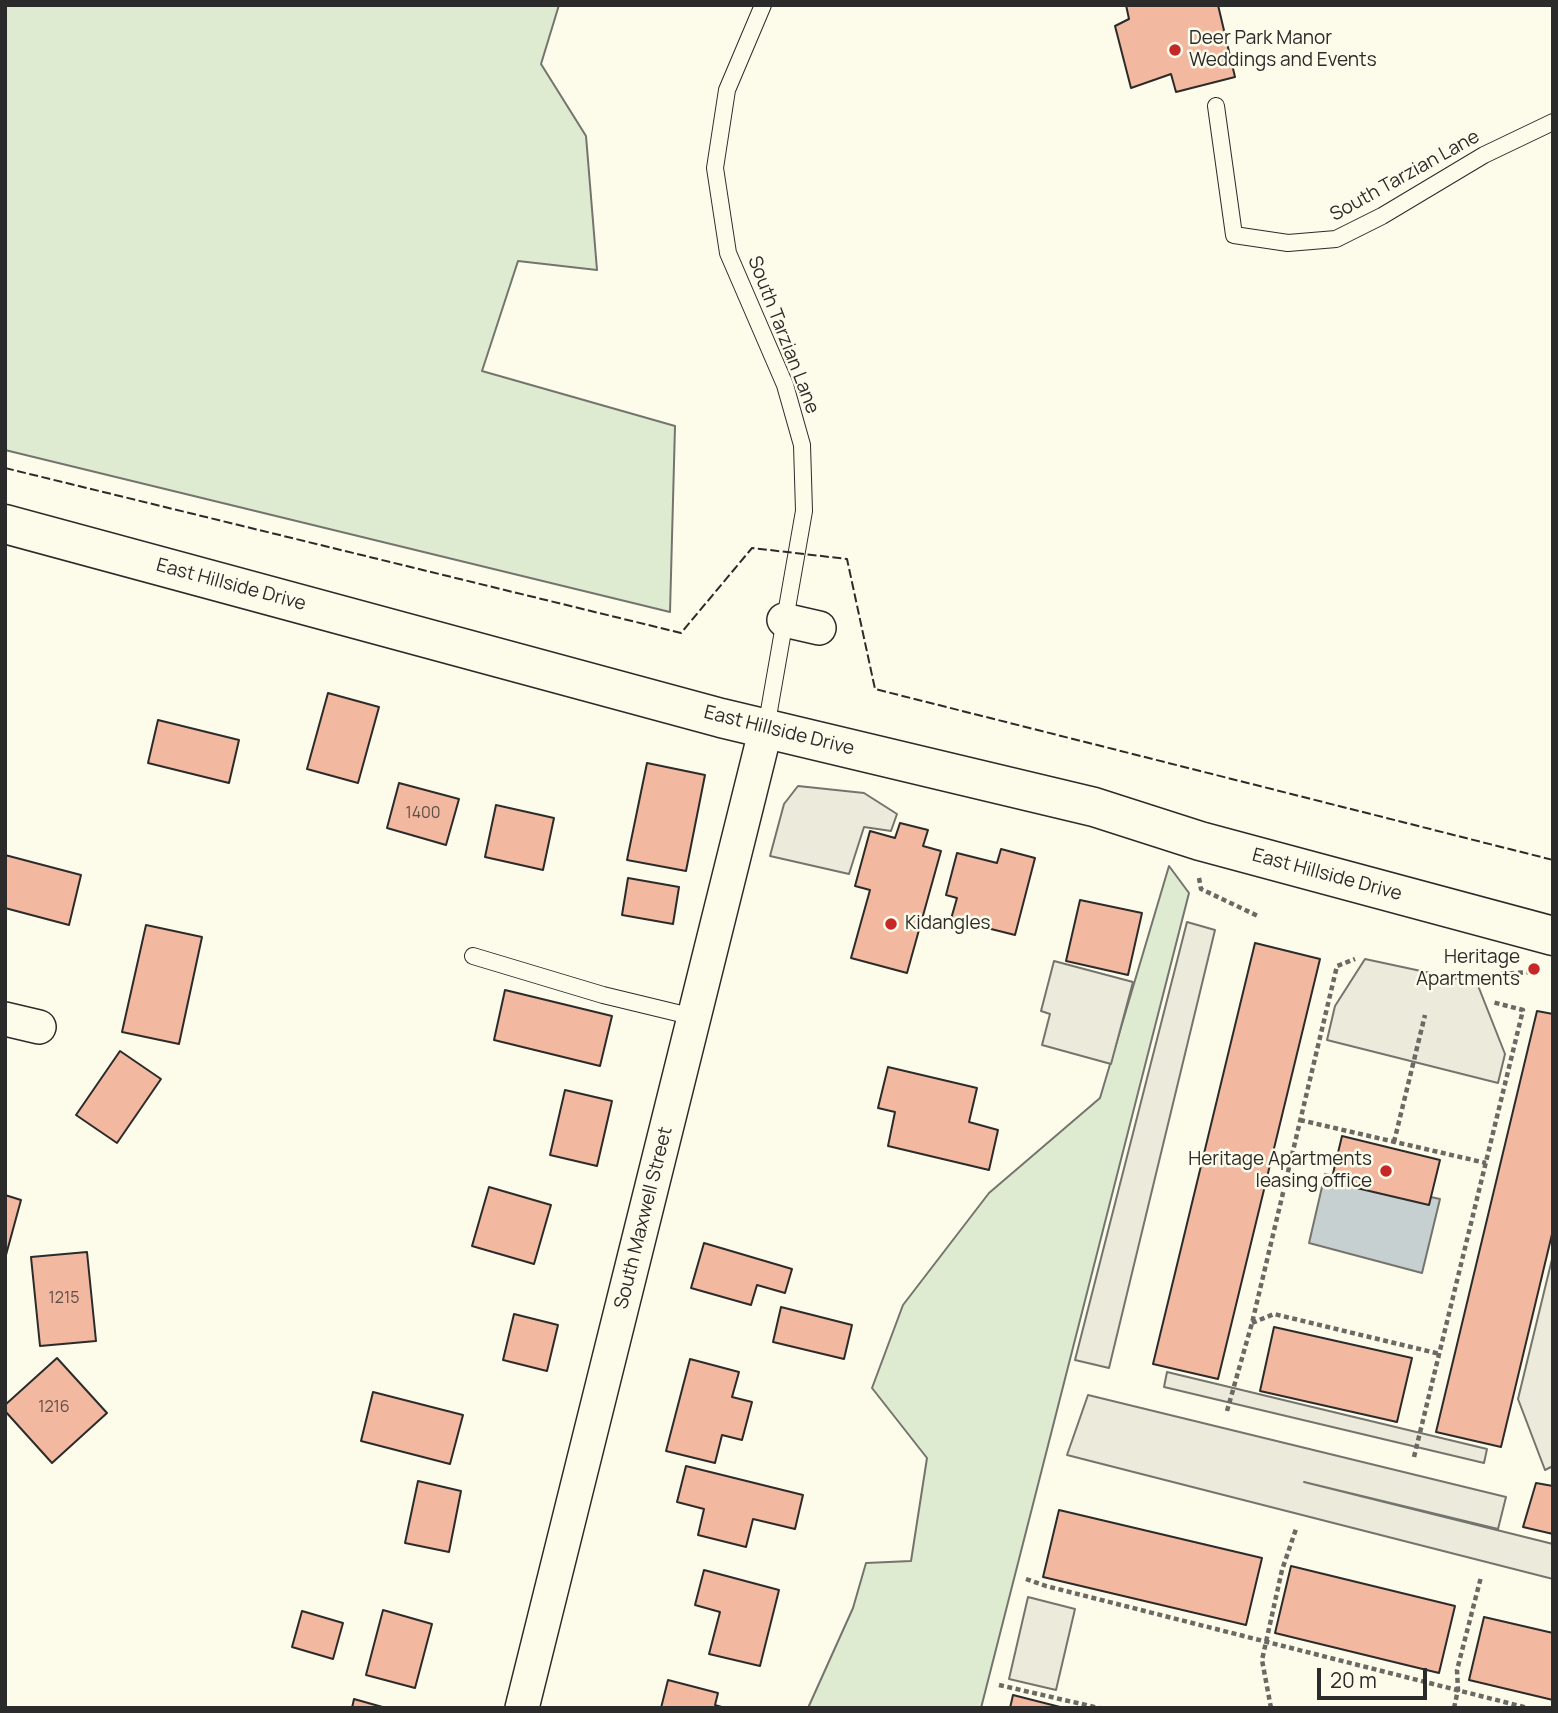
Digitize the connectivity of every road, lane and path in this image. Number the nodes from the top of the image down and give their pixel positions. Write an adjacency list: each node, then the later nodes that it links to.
1 (763, 5): 5 (lane, South Tarzian Lane)
2 (1216, 106): 3 (lane, South Tarzian Lane)
3 (1553, 122)
4 (5, 524): 7 (main road, East Hillside Drive)
5 (784, 620): 6 (street); 7 (lane, South Tarzian Lane)
6 (819, 628)
7 (766, 728): 10 (main road, East Hillside Drive); 17 (street, South Maxwell Street)
8 (1201, 889): 9 (path)
9 (1260, 917)
10 (1553, 936)
11 (473, 956): 17 (lane)
12 (1355, 959): 20 (path)
13 (1534, 972): 14 (path)
14 (1501, 974)
15 (1492, 1002): 22 (path)
16 (1425, 1016): 21 (path)
17 (694, 1017): 33 (street, South Maxwell Street)
18 (5, 1018): 19 (street)
19 (39, 1027)
20 (1300, 1120): 21 (path); 23 (path)
21 (1394, 1142): 22 (path)
22 (1486, 1163): 24 (path)
23 (1252, 1323): 24 (path); 25 (path)
24 (1440, 1354): 26 (path)
25 (1227, 1411)
26 (1414, 1457)
27 (1296, 1530): 30 (path)
28 (1481, 1577): 32 (path)
29 (1026, 1578): 30 (path)
30 (1267, 1642): 32 (path); 35 (path)
31 (999, 1685): 34 (path)
32 (1458, 1690): 36 (path); 37 (path)
33 (522, 1708)
34 (1099, 1708)
35 (1271, 1708)
36 (1454, 1708)
37 (1528, 1708)

